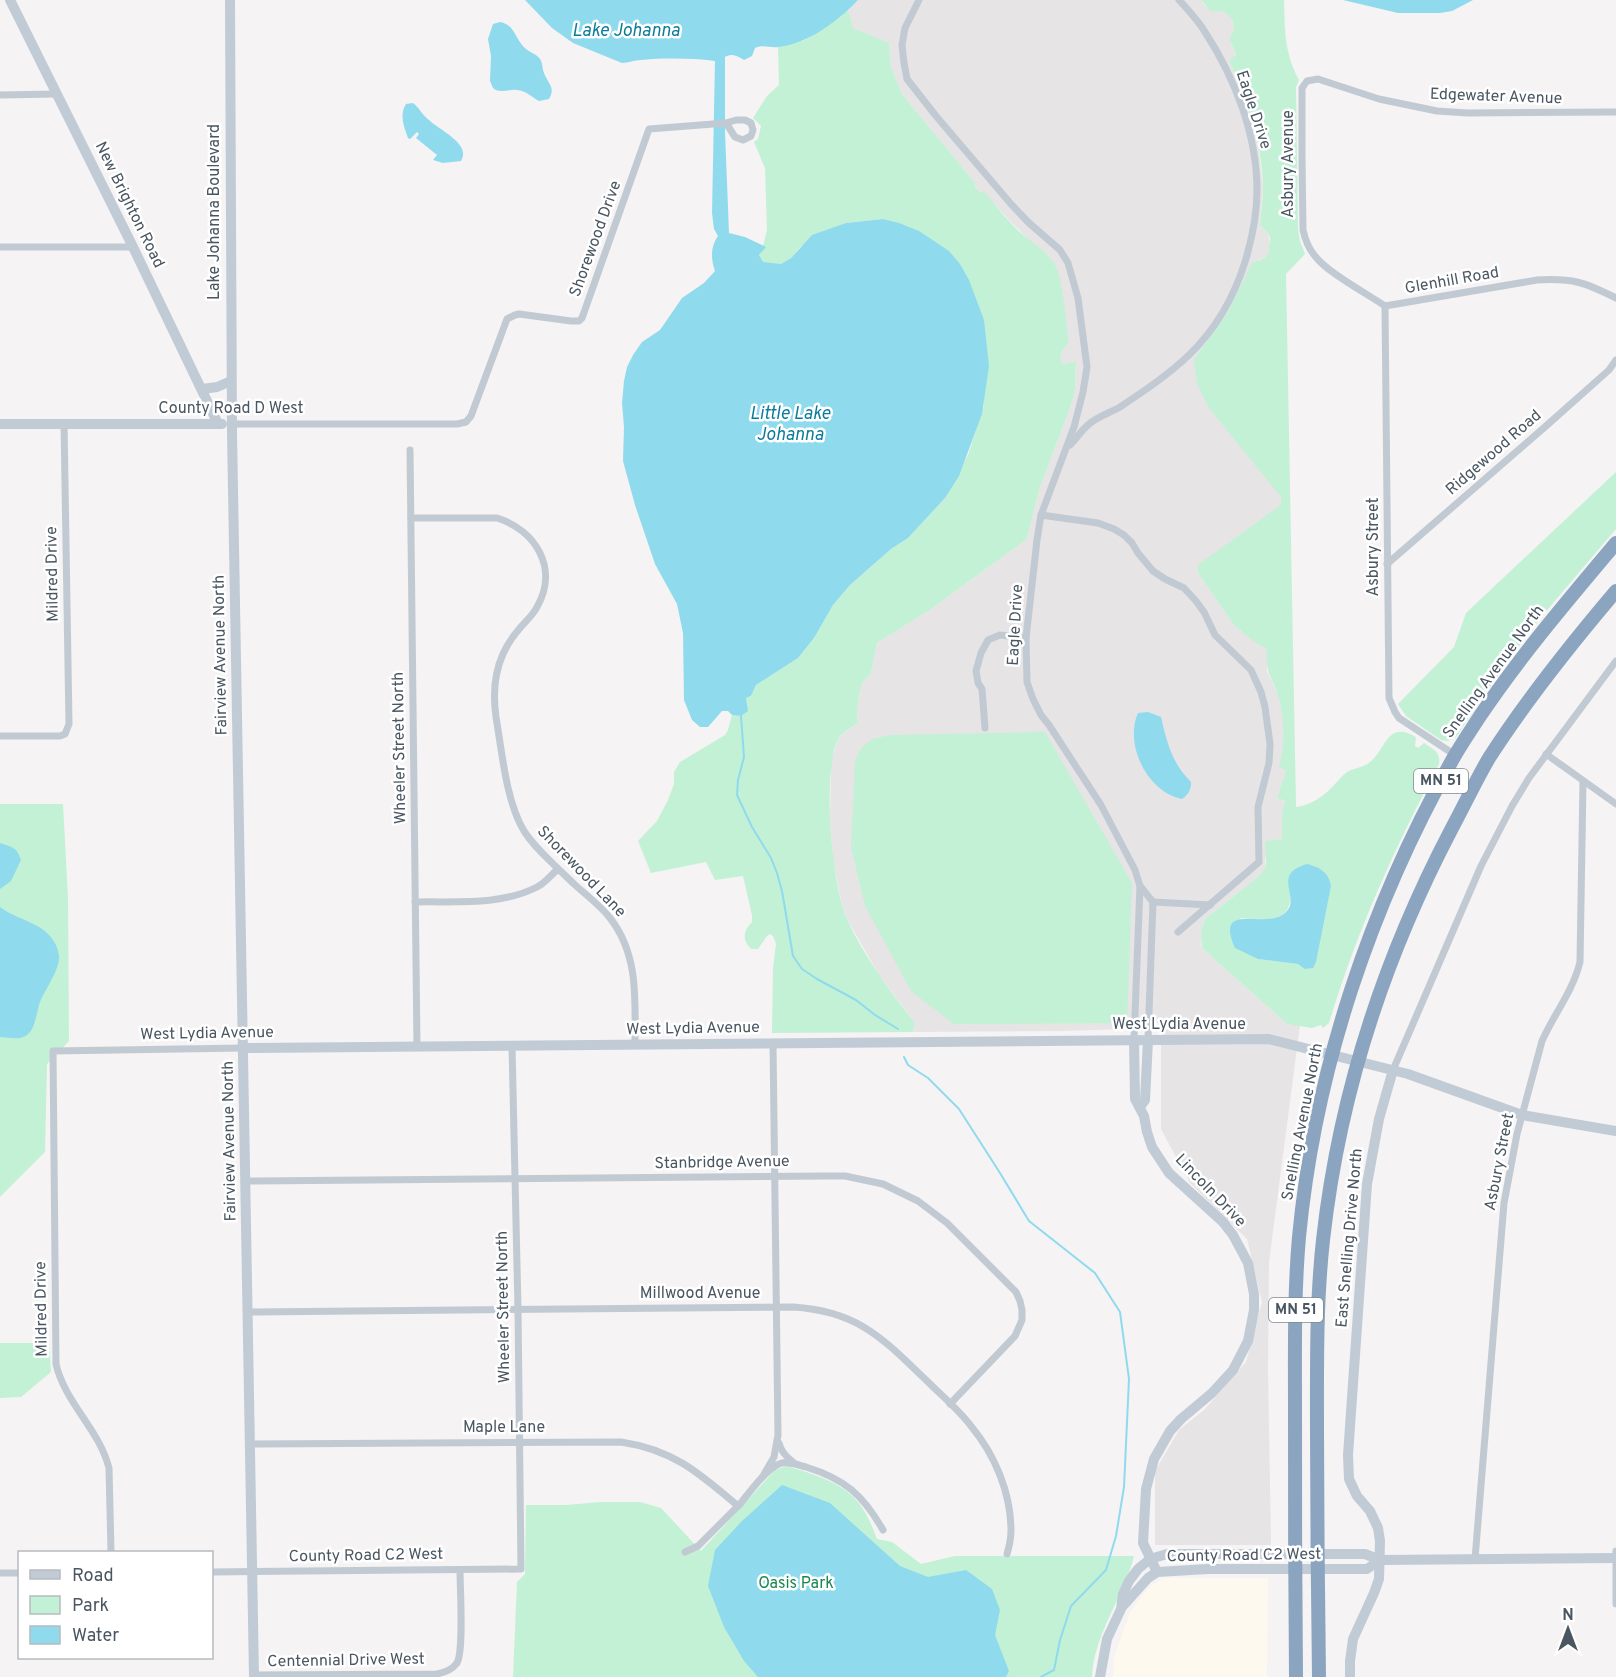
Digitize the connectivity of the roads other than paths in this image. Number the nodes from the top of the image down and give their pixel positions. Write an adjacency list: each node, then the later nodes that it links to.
1 (10, 0): 6 (street, New Brighton Road)
2 (230, 0): 16 (street, Lake Johanna Boulevard)
3 (919, 0): 18 (street, Eagle Drive)
4 (1179, 0): 22 (street, Eagle Drive)
5 (1307, 81): 8 (street, Edgewater Avenue); 12 (street, Asbury Avenue)
6 (57, 94): 7 (street); 11 (street, New Brighton Road)
7 (0, 95)
8 (1616, 112)
9 (726, 123): 21 (street, Shorewood Drive)
10 (0, 247): 11 (street)
11 (133, 247): 17 (street, New Brighton Road)
12 (1309, 247): 14 (street, Glenhill Road)
13 (1616, 298): 14 (street, Glenhill Road)
14 (1385, 306): 30 (street, Asbury Street)
15 (1616, 360): 30 (street, Ridgewood Road)
16 (231, 381): 17 (street); 24 (street, Lake Johanna Boulevard)
17 (202, 389): 23 (street, New Brighton Road)
18 (1078, 412): 22 (street); 25 (street, Eagle Drive)
19 (0, 423): 20 (street, County Road D West)
20 (64, 423): 23 (street, County Road D West); 35 (street, Mildred Drive)
21 (463, 423): 24 (street, County Road D West)
22 (1089, 423): 25 (street, Eagle Drive)
23 (218, 424): 24 (street, County Road D West)
24 (231, 424): 52 (street, Fairview Avenue North)
25 (1066, 448): 27 (street, Eagle Drive)
26 (410, 450): 28 (street, Wheeler Street North)
27 (1041, 515): 32 (street, Eagle Drive); 44 (street)
28 (411, 518): 40 (street, Shorewood Lane); 42 (street, Wheeler Street North)
29 (1616, 543): 37 (highway, Snelling Avenue North / MN 51)
30 (1387, 564): 37 (street, Asbury Street)
31 (1616, 591): 55 (highway, MN 51)
32 (1026, 638): 34 (street); 41 (street, Eagle Drive)
33 (1616, 661): 36 (street, East Snelling Drive North)
34 (985, 728)
35 (0, 736)
36 (1546, 754): 38 (street); 56 (street, East Snelling Drive North)
37 (1455, 755): 54 (highway, Snelling Avenue North / MN 51)
38 (1583, 781): 39 (street); 58 (street, Asbury Street)
39 (1616, 804)
40 (558, 869): 42 (street); 49 (street, Shorewood Lane)
41 (1140, 886): 43 (street, Eagle Drive); 46 (street, Eagle Drive)
42 (415, 902): 51 (street, Wheeler Street North)
43 (1153, 902): 44 (street); 47 (street)
44 (1210, 905): 45 (street)
45 (1178, 932)
46 (1134, 1040): 47 (street, West Lydia Avenue); 48 (street, West Lydia Avenue); 57 (street, Lincoln Drive)
47 (1148, 1040): 54 (street, West Lydia Avenue); 57 (street, Lincoln Drive)
48 (773, 1043): 49 (street, West Lydia Avenue); 60 (street)
49 (635, 1045): 50 (street, West Lydia Avenue)
50 (512, 1046): 51 (street, West Lydia Avenue); 61 (street, Wheeler Street North)
51 (417, 1047): 52 (street, West Lydia Avenue)
52 (243, 1048): 53 (street, West Lydia Avenue); 62 (street, Fairview Avenue North)
53 (53, 1051): 74 (street, Mildred Drive)
54 (1331, 1054): 55 (street, West Lydia Avenue); 78 (highway, Snelling Avenue North / MN 51)
55 (1357, 1061): 56 (street, West Lydia Avenue); 79 (highway, MN 51)
56 (1393, 1070): 58 (street); 83 (street, East Snelling Drive North)
57 (1140, 1107): 81 (street, Lincoln Drive)
58 (1522, 1115): 59 (street); 82 (street, Asbury Street)
59 (1616, 1131)
60 (774, 1176): 61 (street, Stanbridge Avenue); 63 (street); 66 (street, Stanbridge Avenue)
61 (515, 1179): 62 (street, Stanbridge Avenue); 64 (street, Wheeler Street North)
62 (246, 1181): 65 (street, Fairview Avenue North)
63 (776, 1308): 64 (street, Millwood Avenue); 66 (street, Millwood Avenue); 67 (street)
64 (518, 1309): 65 (street, Millwood Avenue); 68 (street, Wheeler Street North)
65 (248, 1312): 69 (street, Fairview Avenue North)
66 (950, 1404): 77 (street, Millwood Avenue)
67 (778, 1435): 70 (street); 71 (street)
68 (519, 1442): 69 (street, Maple Lane); 72 (street, Maple Lane); 84 (street, Wheeler Street North)
69 (250, 1444): 89 (street, Fairview Avenue North)
70 (801, 1466): 71 (street); 73 (street)
71 (763, 1476): 72 (street)
72 (738, 1506): 76 (street)
73 (883, 1530)
74 (111, 1551)
75 (1616, 1551): 80 (street)
76 (685, 1552)
77 (1007, 1554)
78 (1294, 1555): 79 (street, County Road C2 West); 81 (street, County Road C2 West); 85 (highway, Snelling Avenue North / MN 51)
79 (1317, 1555): 83 (street, County Road C2 West); 86 (highway, MN 51)
80 (1616, 1558): 82 (street, County Road C2 West); 93 (street)
81 (1150, 1559): 90 (street, Lincoln Drive); 94 (street)
82 (1475, 1559): 83 (street, County Road C2 West)
83 (1380, 1560): 86 (street, County Road C2 West); 99 (street, East Snelling Drive North)
84 (521, 1569): 87 (street, County Road C2 West)
85 (1295, 1569): 86 (street, County Road C2 West); 90 (street, County Road C2 West); 97 (highway, Snelling Avenue North / MN 51)
86 (1318, 1569): 98 (highway, MN 51)
87 (460, 1570): 89 (street, County Road C2 West); 95 (street, Centennial Drive West)
88 (213, 1572): 89 (street, County Road C2 West)
89 (253, 1572): 95 (street, Fairview Avenue North)
90 (1157, 1572): 94 (street, County Road C2 West)
91 (0, 1573): 92 (street)
92 (18, 1573)
93 (1616, 1604)
94 (1121, 1609): 96 (street)
95 (254, 1676)
96 (1100, 1677)
97 (1296, 1677)
98 (1319, 1677)
99 (1350, 1677)

